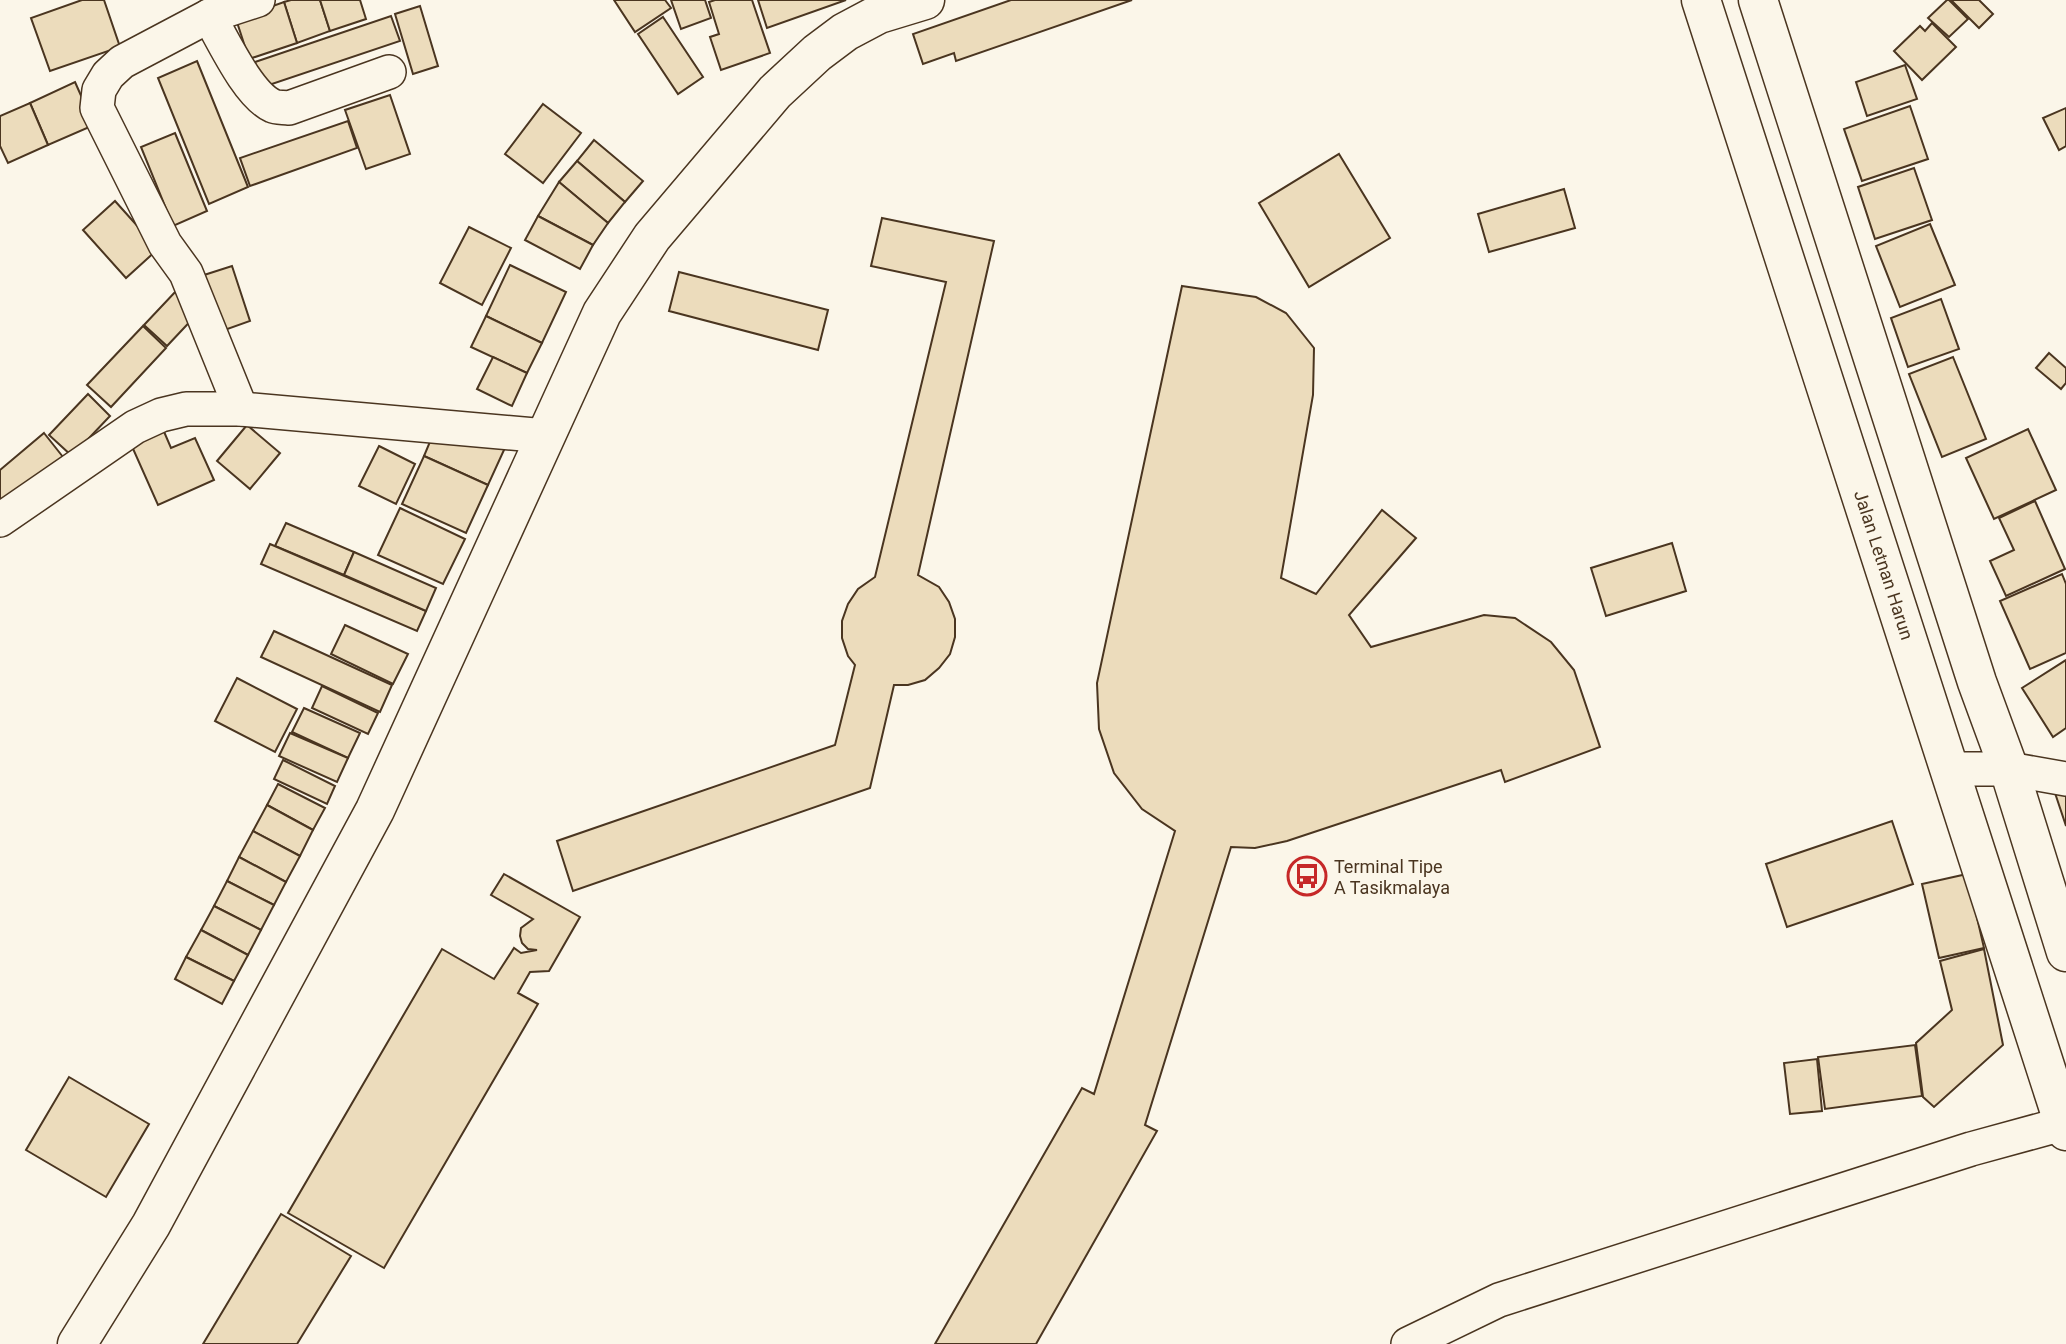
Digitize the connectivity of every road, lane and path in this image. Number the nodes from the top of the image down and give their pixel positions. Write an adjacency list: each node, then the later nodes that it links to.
1 (258, 0): 5 (street)
2 (925, 0): 8 (main road)
3 (1701, 0): 10 (main road, Jalan Letnan Harun)
4 (1758, 0): 11 (main road)
5 (209, 16): 6 (street); 7 (street)
6 (389, 72)
7 (241, 409): 8 (street); 9 (street)
8 (546, 436): 15 (main road)
9 (0, 520)
10 (1948, 769): 11 (street); 14 (main road, Jalan Letnan Harun)
11 (2009, 769): 12 (street); 13 (main road)
12 (2066, 779)
13 (2066, 952)
14 (2065, 1126): 16 (street)
15 (77, 1344)
16 (1408, 1344)

